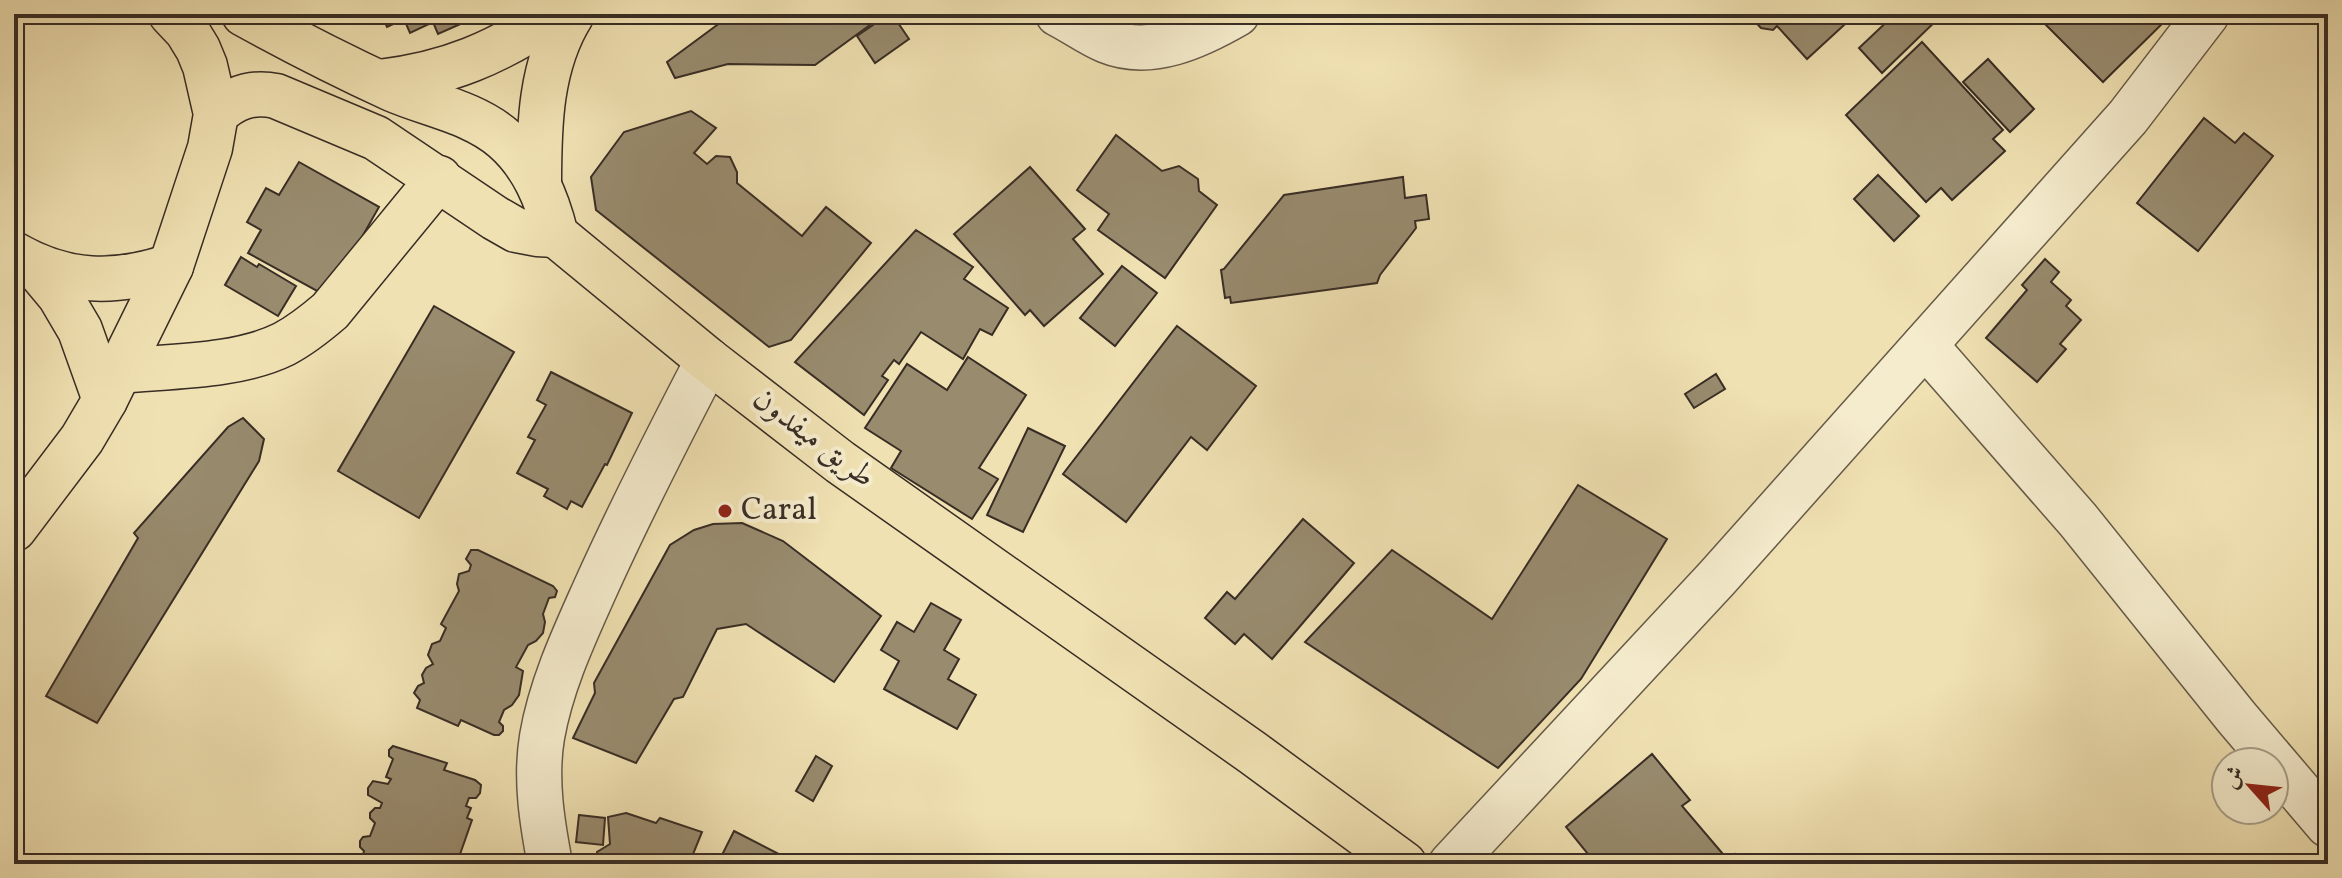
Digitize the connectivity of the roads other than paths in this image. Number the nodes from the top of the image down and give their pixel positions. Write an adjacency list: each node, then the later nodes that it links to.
1 (171, 14): 9 (main road)
2 (244, 14): 8 (main road)
3 (555, 14): 8 (main road)
4 (572, 14): 11 (main road)
5 (1058, 14): 6 (street)
6 (1237, 14)
7 (2207, 14): 15 (street)
8 (379, 82): 11 (main road)
9 (216, 114): 10 (main road); 14 (main road)
10 (439, 178): 12 (main road); 17 (main road)
11 (539, 184): 12 (main road)
12 (556, 235): 16 (main road, طريق ميفدون)
13 (24, 260): 14 (main road); 17 (main road)
14 (171, 266): 17 (main road)
15 (1925, 345): 19 (street); 22 (street)
16 (708, 360): 20 (street); 21 (main road, طريق ميفدون)
17 (112, 386): 18 (main road)
18 (14, 529)
19 (2328, 825)
20 (550, 864)
21 (1404, 864)
22 (1451, 864)

